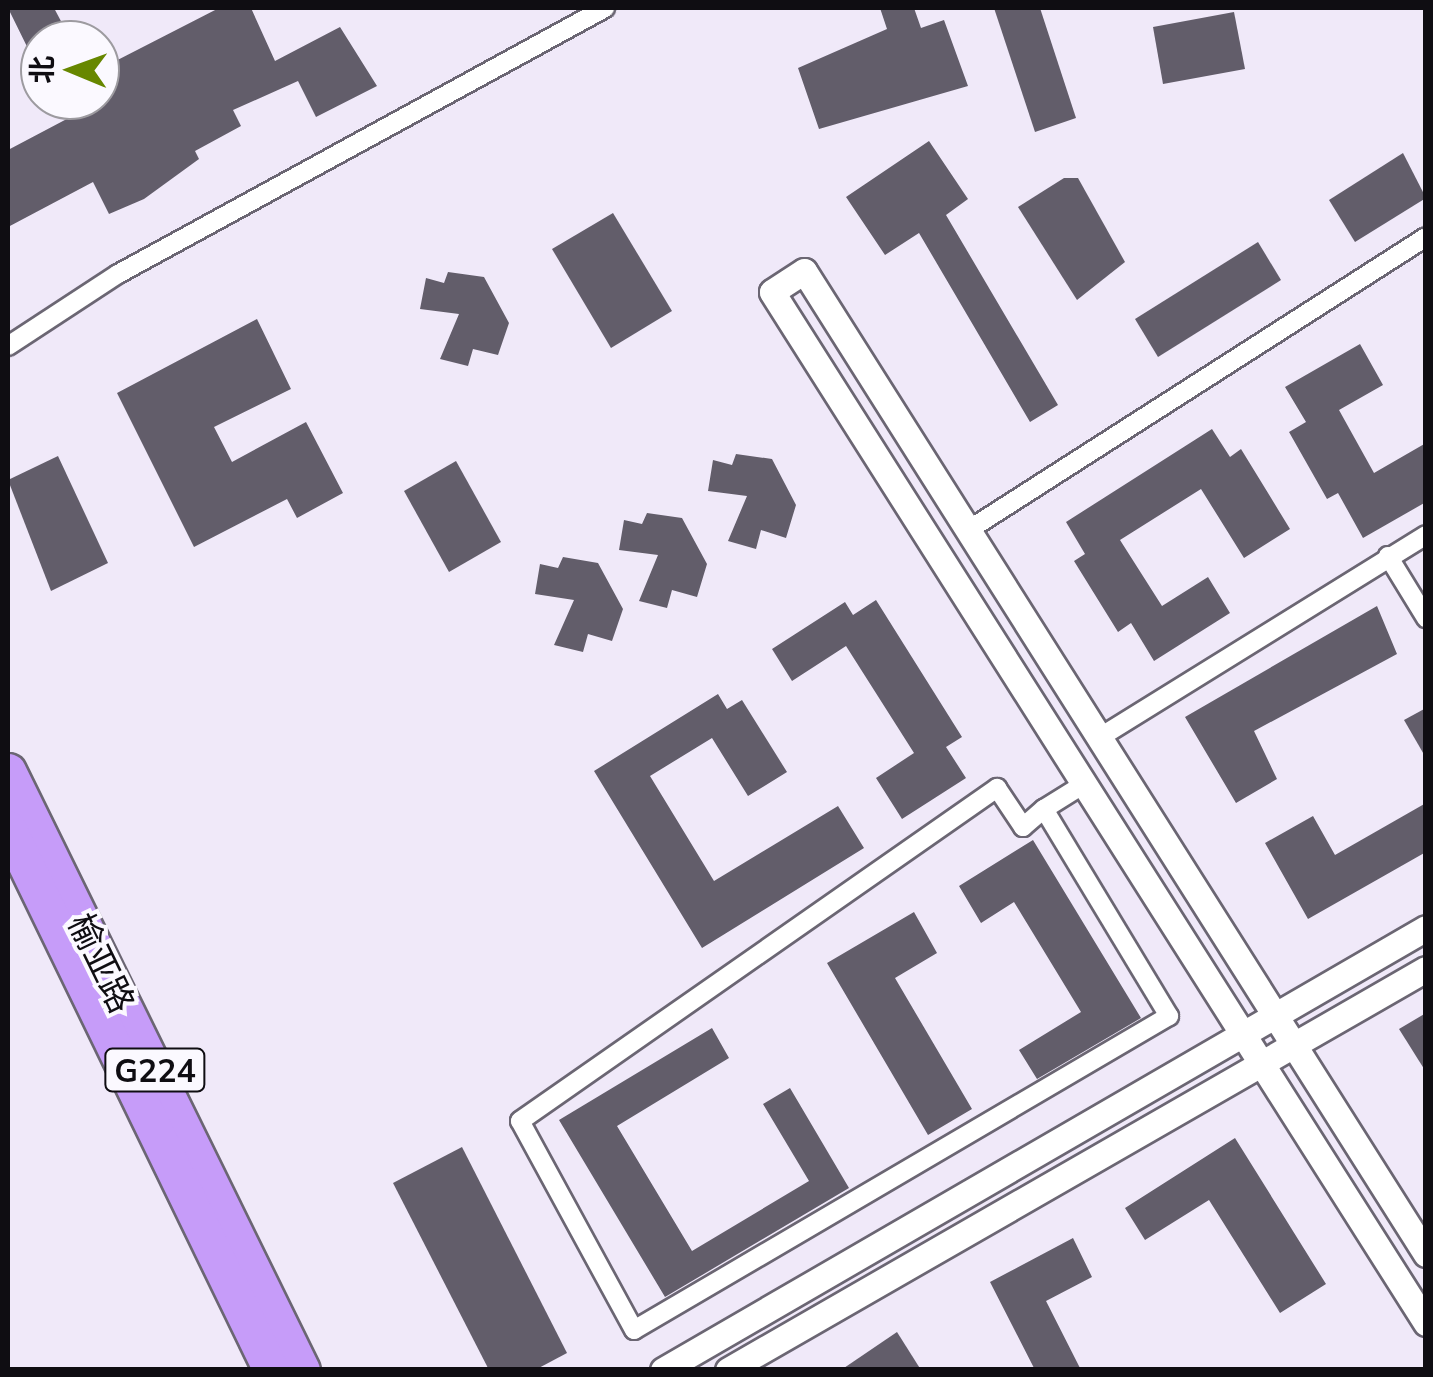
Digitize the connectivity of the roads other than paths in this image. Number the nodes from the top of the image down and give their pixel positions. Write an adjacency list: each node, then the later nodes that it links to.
1 (596, 10): 3 (street)
2 (1426, 237): 4 (street)
3 (8, 346)
4 (966, 531): 8 (street); 10 (street)
5 (1426, 535): 6 (street)
6 (1388, 556): 7 (street); 8 (street)
7 (1426, 618)
8 (1102, 736): 15 (street)
9 (8, 771): 22 (highway, 榆亚路 / G224)
10 (1084, 784): 11 (street); 16 (street)
11 (1044, 809): 11 (street)
12 (8, 828): 21 (highway, 榆亚路 / G224)
13 (1426, 928): 15 (street)
14 (1426, 969): 17 (street)
15 (1274, 1019): 16 (street); 17 (street)
16 (1242, 1039): 18 (street); 23 (street)
17 (1294, 1051): 18 (street); 19 (street)
18 (1260, 1067): 20 (street); 24 (street)
19 (1426, 1254)
20 (1426, 1323)
21 (270, 1370)
22 (302, 1370)
23 (663, 1370)
24 (728, 1370)

